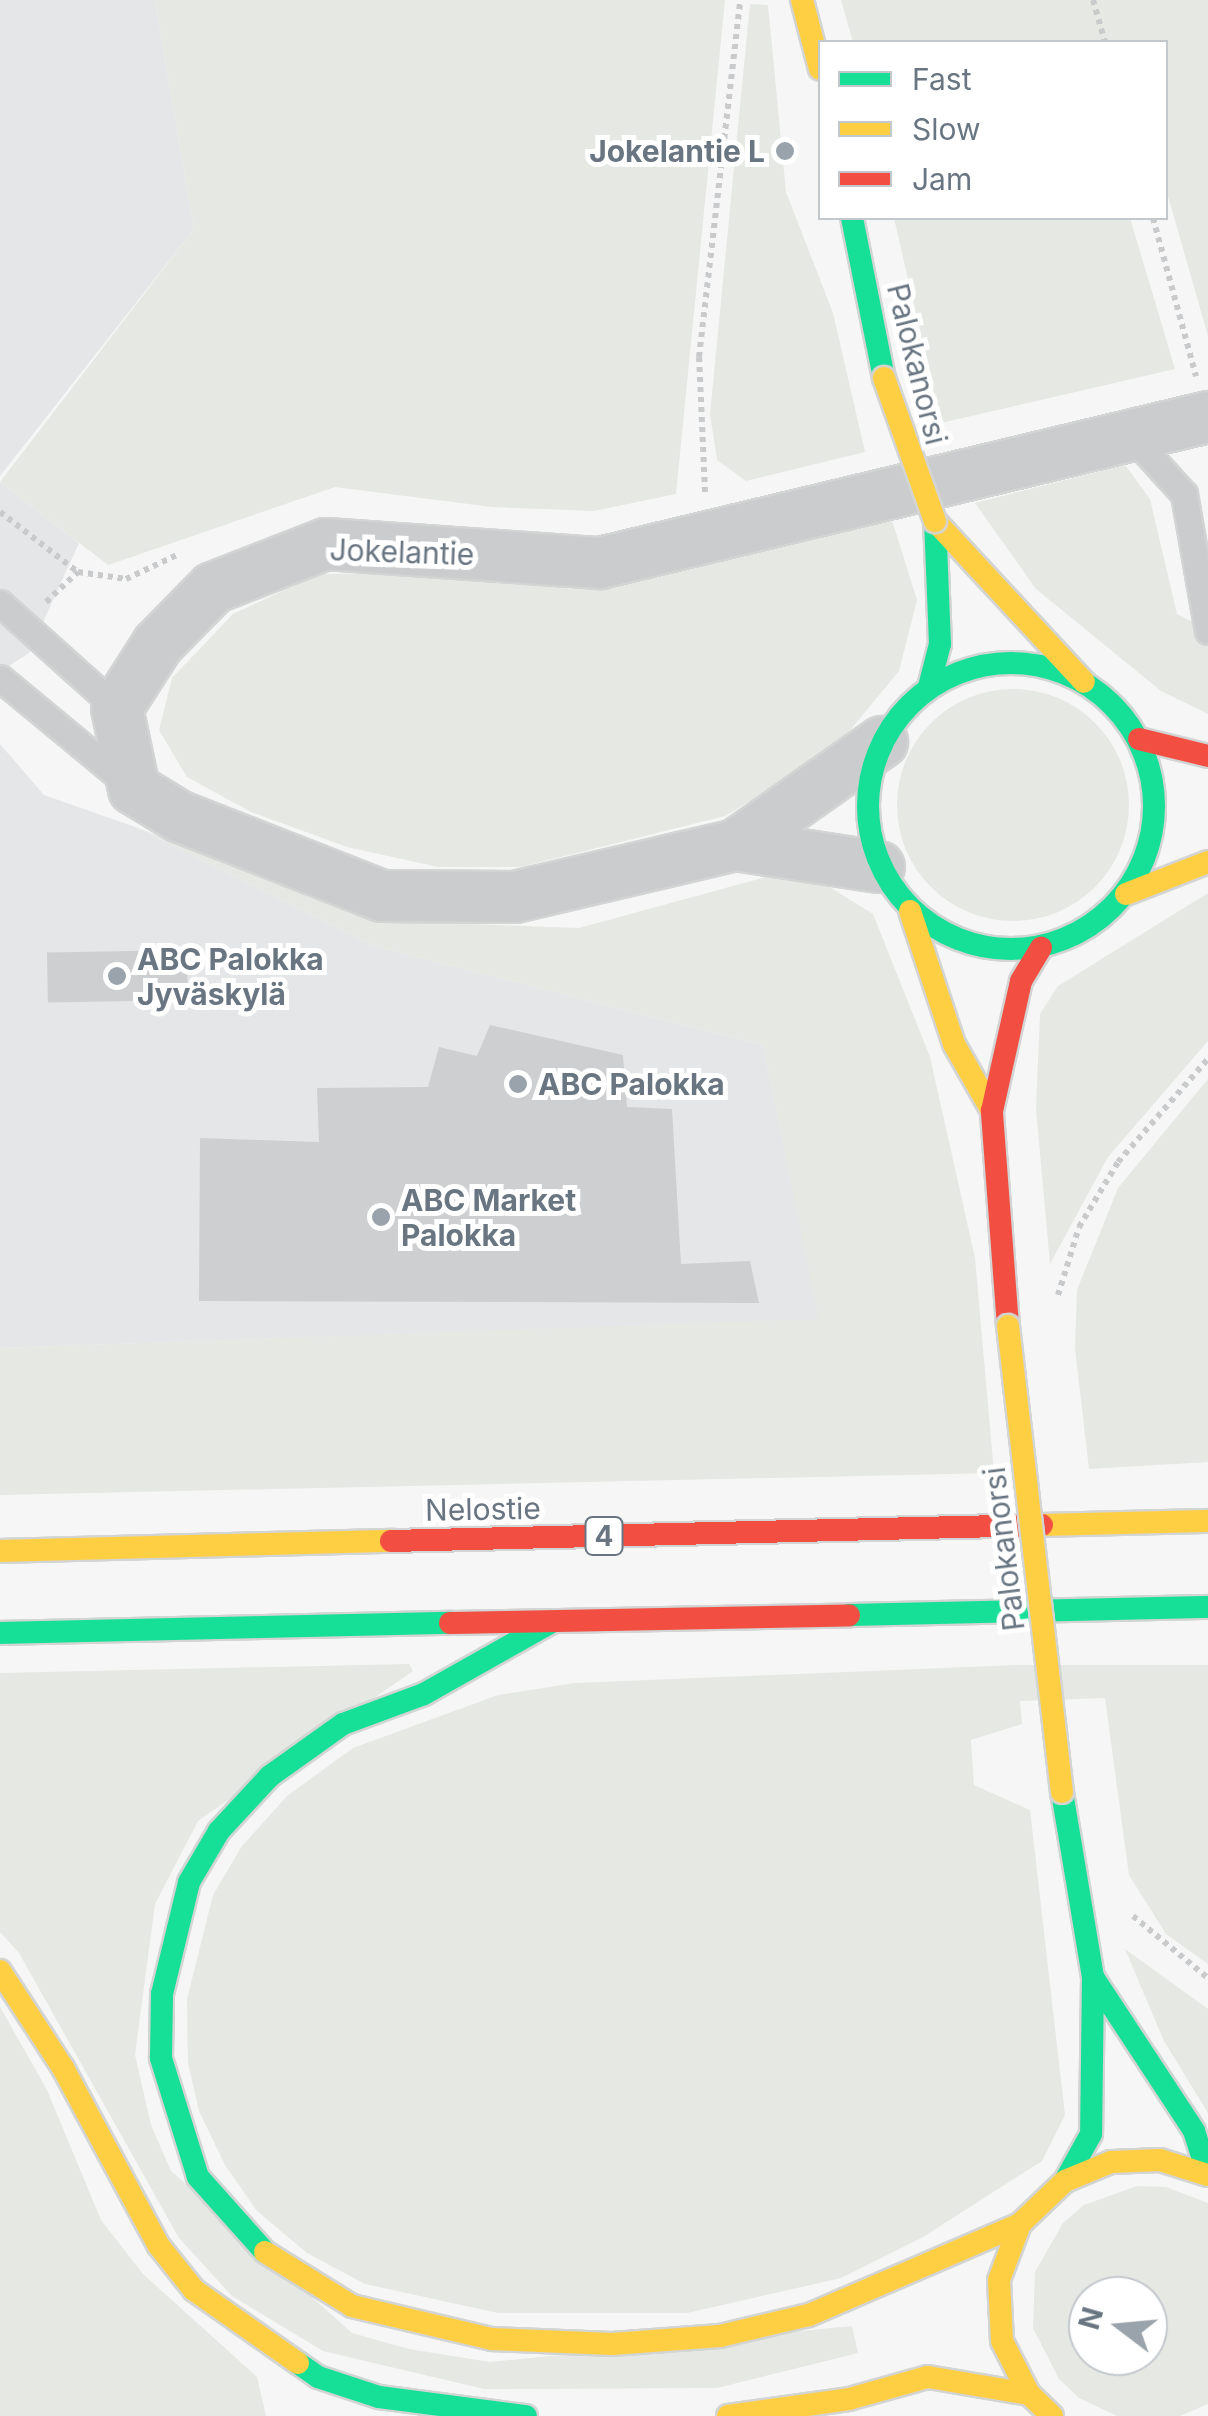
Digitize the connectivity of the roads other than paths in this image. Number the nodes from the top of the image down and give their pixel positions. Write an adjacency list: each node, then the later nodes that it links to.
1 (802, 0): 2 (main road)
2 (818, 61)
3 (852, 220): 6 (main road, Palokanorsi, bridge)
4 (1203, 401): 5 (street, Jokelantie)
5 (1133, 438): 8 (lane); 12 (street, Jokelantie)
6 (935, 521): 10 (main road, Palokanorsi); 11 (main road, Palokanorsi)
7 (0, 603): 12 (lane)
8 (1208, 632)
9 (0, 678): 16 (lane)
10 (1084, 682): 11 (main road); 13 (main road)
11 (928, 688): 14 (main road)
12 (117, 708): 16 (street)
13 (1138, 739): 15 (main road); 20 (main road)
14 (882, 742): 17 (street); 19 (main road)
15 (1208, 756)
16 (134, 789): 17 (street)
17 (736, 845): 19 (street)
18 (1208, 862): 20 (main road)
19 (880, 867): 21 (main road)
20 (1126, 894): 22 (main road)
21 (910, 911): 22 (main road); 23 (main road, Palokanorsi)
22 (1041, 948): 23 (main road, Palokanorsi)
23 (992, 1111): 30 (main road, Palokanorsi, bridge)
24 (1208, 1521): 25 (main road, Nelostie / 4)
25 (0, 1551)
26 (1208, 1607): 27 (main road)
27 (552, 1622): 28 (main road); 33 (main road)
28 (0, 1633)
29 (0, 1971): 35 (main road)
30 (1093, 1977): 31 (main road, Palokanorsi); 32 (main road, Palokanorsi)
31 (1208, 2175): 32 (main road)
32 (1065, 2181): 33 (main road)
33 (1020, 2224): 34 (main road)
34 (1029, 2394): 36 (main road); 37 (main road)
35 (526, 2416)
36 (728, 2416)
37 (1052, 2416)

